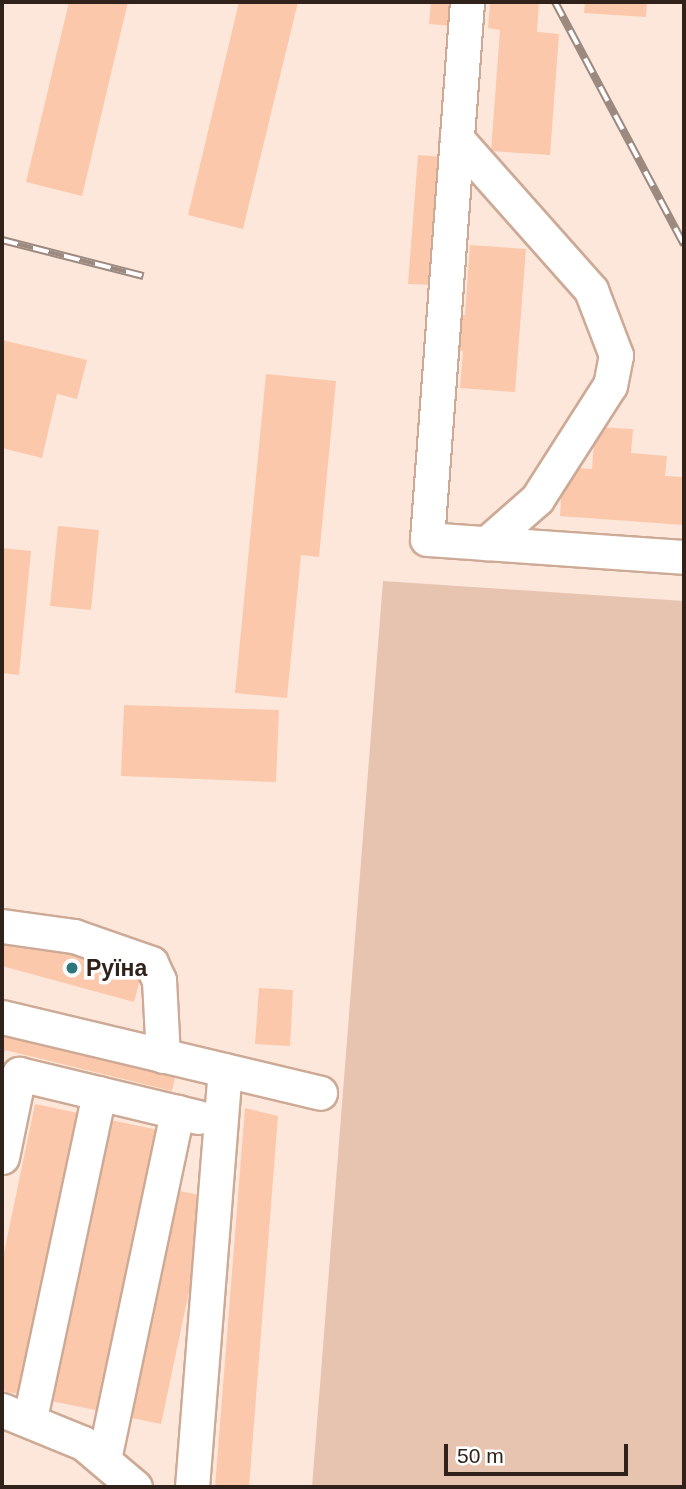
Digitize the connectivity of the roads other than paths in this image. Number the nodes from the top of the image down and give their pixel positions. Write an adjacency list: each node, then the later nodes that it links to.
1 (467, 2): 2 (lane)
2 (457, 139): 3 (lane); 3 (lane)
3 (487, 543): 4 (lane)
4 (684, 557)
5 (2, 926): 7 (lane)
6 (2, 1017): 7 (lane)
7 (163, 1056): 8 (lane)
8 (225, 1070): 10 (lane); 12 (lane)
9 (99, 1093): 11 (lane); 13 (lane); 14 (lane)
10 (320, 1093)
11 (177, 1112): 12 (lane); 15 (lane)
12 (221, 1122): 17 (lane)
13 (2, 1157)
14 (16, 1414): 15 (lane)
15 (104, 1459): 16 (lane)
16 (135, 1487)
17 (192, 1487)

